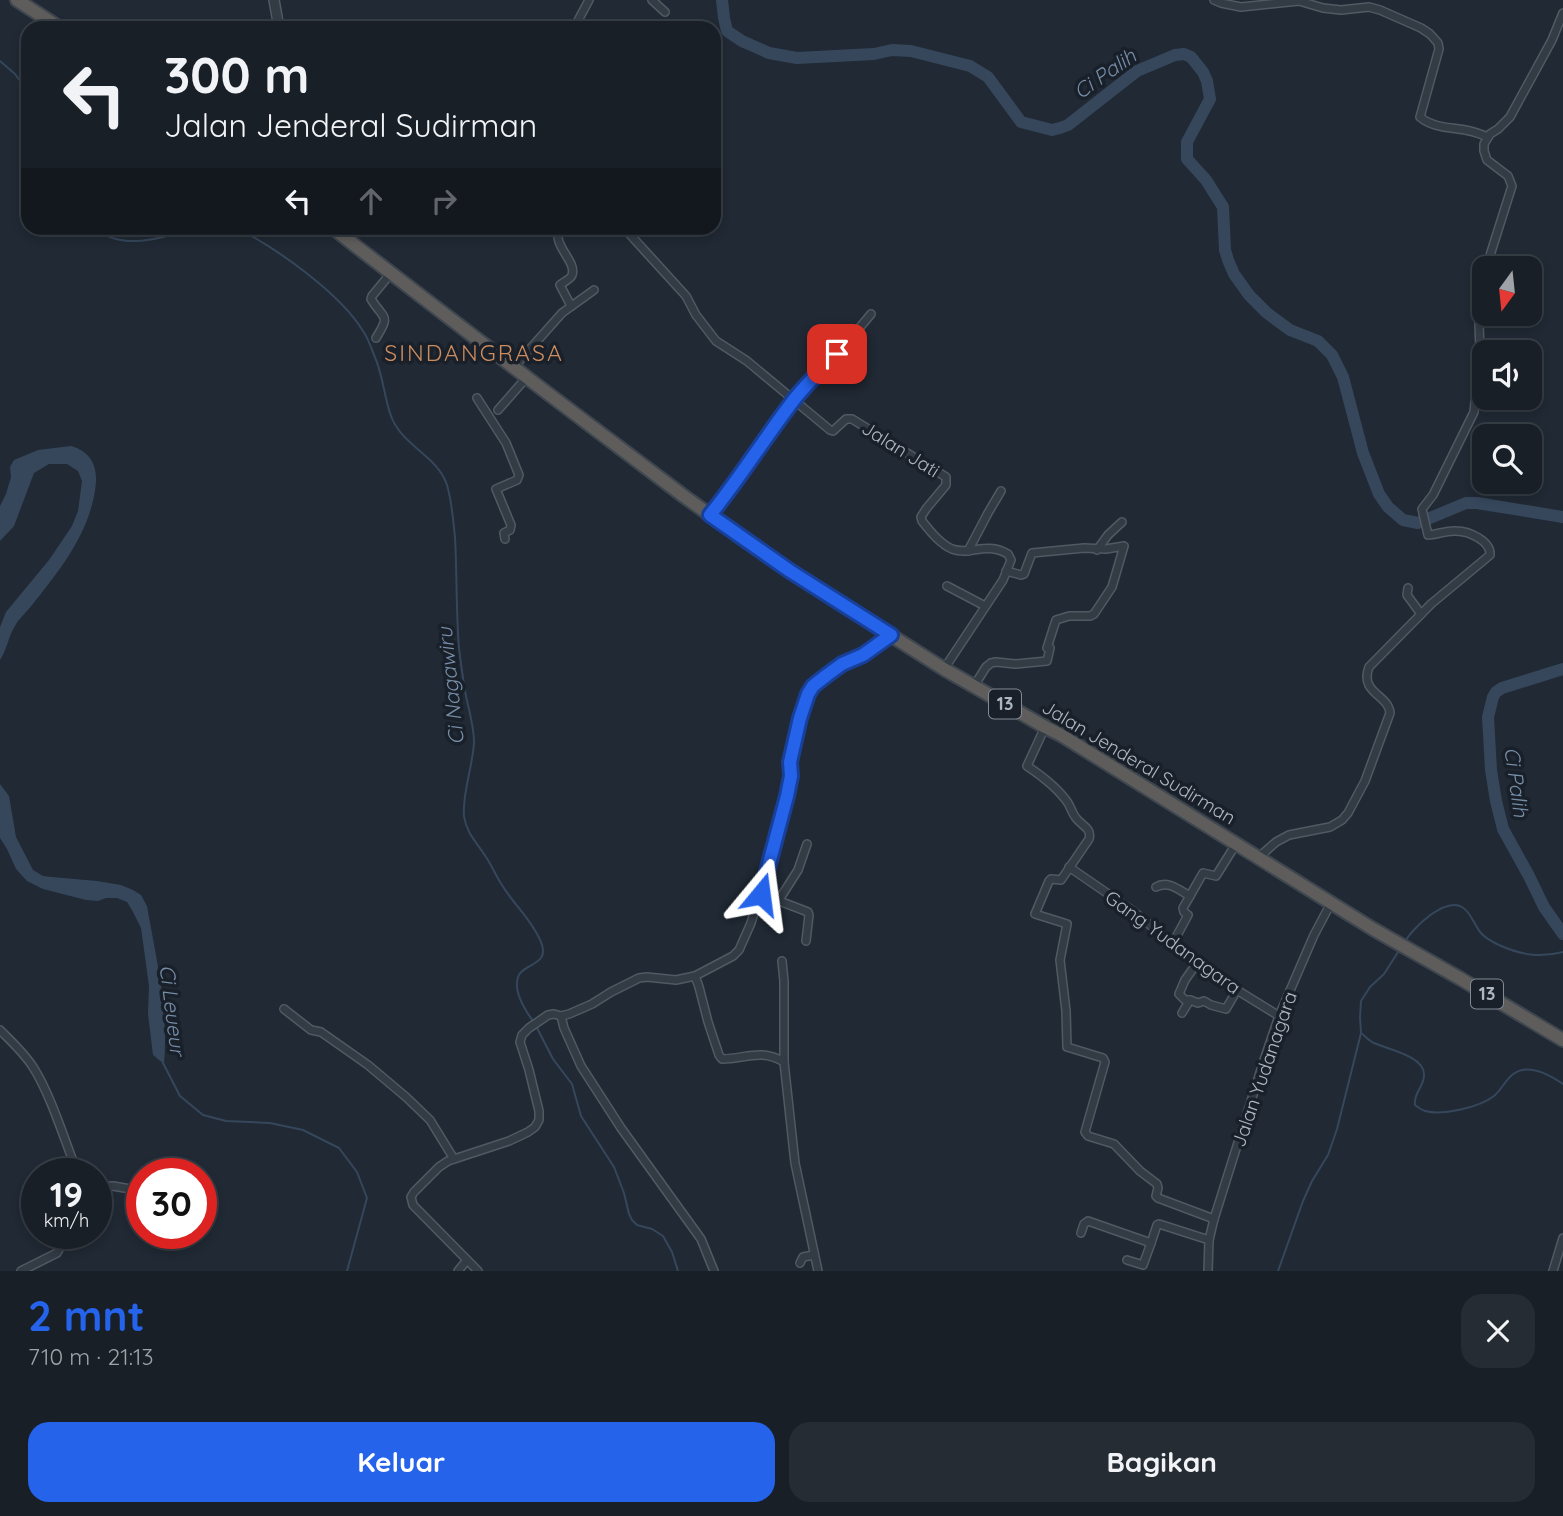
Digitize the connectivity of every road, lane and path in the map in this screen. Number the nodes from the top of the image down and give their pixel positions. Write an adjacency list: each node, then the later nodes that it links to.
1 (17, 0): 8 (highway)
2 (274, 0): 9 (street)
3 (589, 0): 10 (street)
4 (652, 0): 6 (street)
5 (1214, 0): 11 (street)
6 (665, 12)
7 (1563, 13): 11 (street)
8 (49, 21)
9 (278, 21)
10 (578, 21)
11 (1488, 137): 15 (street)
12 (342, 235): 16 (highway, Jalan Jenderal Sudirman / 13)
13 (557, 235): 18 (street)
14 (630, 235): 25 (street)
15 (1490, 256)
16 (391, 273): 21 (street); 22 (highway, Jalan Jenderal Sudirman / 13)
17 (594, 290): 18 (street)
18 (571, 306): 22 (street)
19 (871, 314): 25 (street)
20 (1479, 326): 37 (street)
21 (376, 338)
22 (514, 367): 23 (highway, Jalan Jenderal Sudirman / 13)
23 (527, 377): 26 (street); 28 (highway, Jalan Jenderal Sudirman / 13)
24 (477, 398): 30 (street)
25 (793, 400): 28 (street); 32 (street, Jalan Jati)
26 (498, 410)
27 (1002, 491): 32 (street)
28 (710, 515): 38 (highway, Jalan Jenderal Sudirman / 13)
29 (1122, 522): 31 (street)
30 (505, 539)
31 (1097, 550): 33 (street); 40 (street)
32 (968, 551): 33 (street, Jalan Jati)
33 (1006, 571): 36 (street)
34 (947, 586): 36 (street)
35 (1408, 587): 37 (street)
36 (985, 606): 39 (street)
37 (1421, 614): 44 (street)
38 (891, 635): 39 (highway, Jalan Jenderal Sudirman / 13); 47 (street)
39 (944, 669): 40 (highway, Jalan Jenderal Sudirman / 13)
40 (974, 686): 41 (highway, Jalan Jenderal Sudirman / 13)
41 (1045, 727): 43 (highway, Jalan Jenderal Sudirman / 13); 45 (street)
42 (807, 844): 49 (street)
43 (1236, 844): 44 (highway, Jalan Jenderal Sudirman / 13); 48 (street)
44 (1259, 857): 50 (highway, Jalan Jenderal Sudirman / 13)
45 (1069, 867): 52 (street, Gang Yudanagara); 67 (street)
46 (1156, 887): 48 (street)
47 (761, 894): 49 (street); 55 (street)
48 (1190, 895): 52 (street)
49 (779, 900): 51 (street)
50 (1331, 903): 61 (street, Jalan Yudanagara); 63 (highway, Jalan Jenderal Sudirman / 13)
51 (806, 942)
52 (1173, 943): 54 (street, Gang Yudanagara)
53 (782, 961): 64 (street)
54 (1196, 963): 56 (street, Gang Yudanagara); 57 (street)
55 (695, 976): 60 (street); 64 (street)
56 (1237, 990): 57 (street); 61 (street, Gang Yudanagara)
57 (1190, 1000): 59 (street)
58 (284, 1009): 66 (street)
59 (1182, 1013)
60 (561, 1016): 66 (street); 80 (street)
61 (1279, 1016): 67 (street, Jalan Yudanagara)
62 (0, 1030): 65 (street)
63 (1563, 1040)
64 (784, 1062): 73 (street)
65 (72, 1158)
66 (454, 1159): 74 (street)
67 (1214, 1219): 70 (street, Jalan Yudanagara)
68 (1081, 1233): 71 (street)
69 (1563, 1238): 83 (street)
70 (1209, 1240): 71 (street); 82 (street, Jalan Yudanagara)
71 (1151, 1243): 75 (street)
72 (59, 1249): 77 (street)
73 (814, 1255): 76 (street); 81 (street)
74 (467, 1259): 78 (street); 79 (street)
75 (1127, 1260)
76 (800, 1263)
77 (21, 1271)
78 (458, 1271)
79 (478, 1271)
80 (715, 1271)
81 (818, 1271)
82 (1208, 1271)
83 (1553, 1271)

